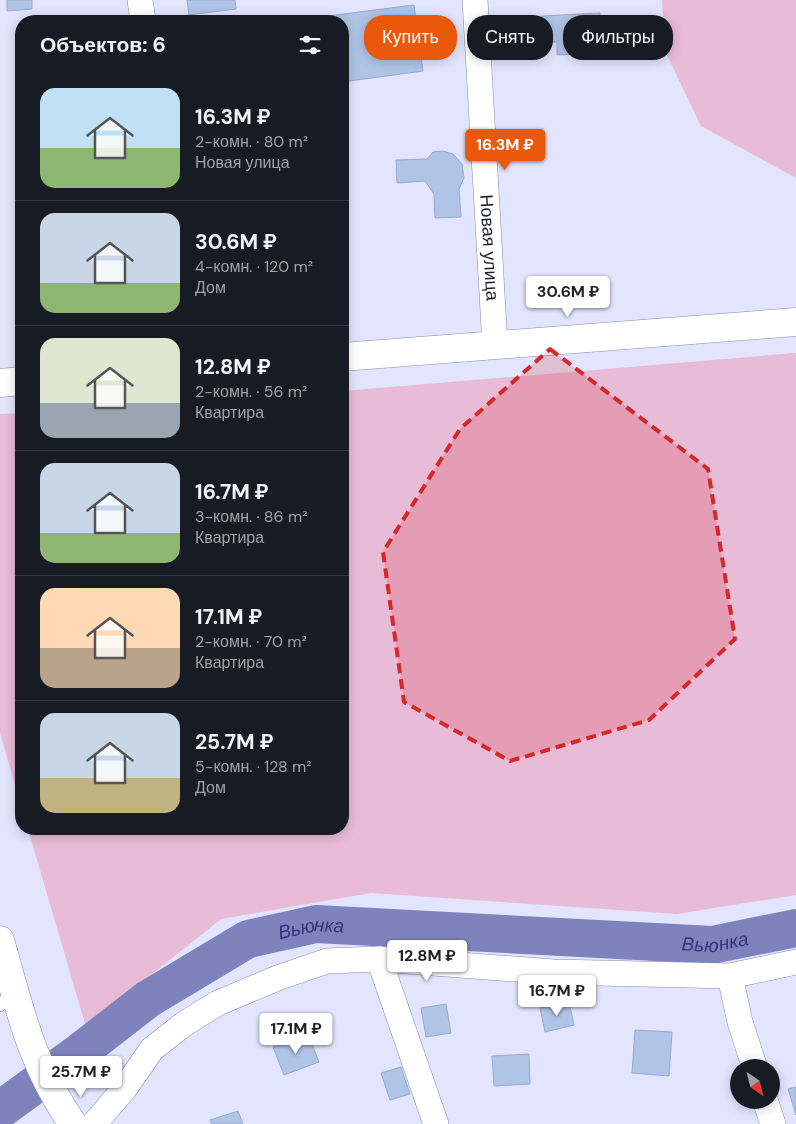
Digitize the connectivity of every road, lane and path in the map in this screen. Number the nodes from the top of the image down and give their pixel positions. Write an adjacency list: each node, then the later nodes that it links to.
1 (140, 0): 3 (street)
2 (475, 0): 5 (street, Новая улица)
3 (142, 15)
4 (796, 322): 5 (main road)
5 (495, 345): 6 (main road)
6 (349, 356)
7 (15, 382): 8 (main road)
8 (0, 383)
9 (0, 940): 13 (main road)
10 (380, 959): 12 (street); 17 (street); 18 (street)
11 (796, 962): 12 (street)
12 (730, 976): 14 (street)
13 (7, 998): 16 (main road)
14 (752, 1059)
15 (768, 1109): 19 (street)
16 (73, 1124)
17 (94, 1124)
18 (436, 1124)
19 (773, 1124)

